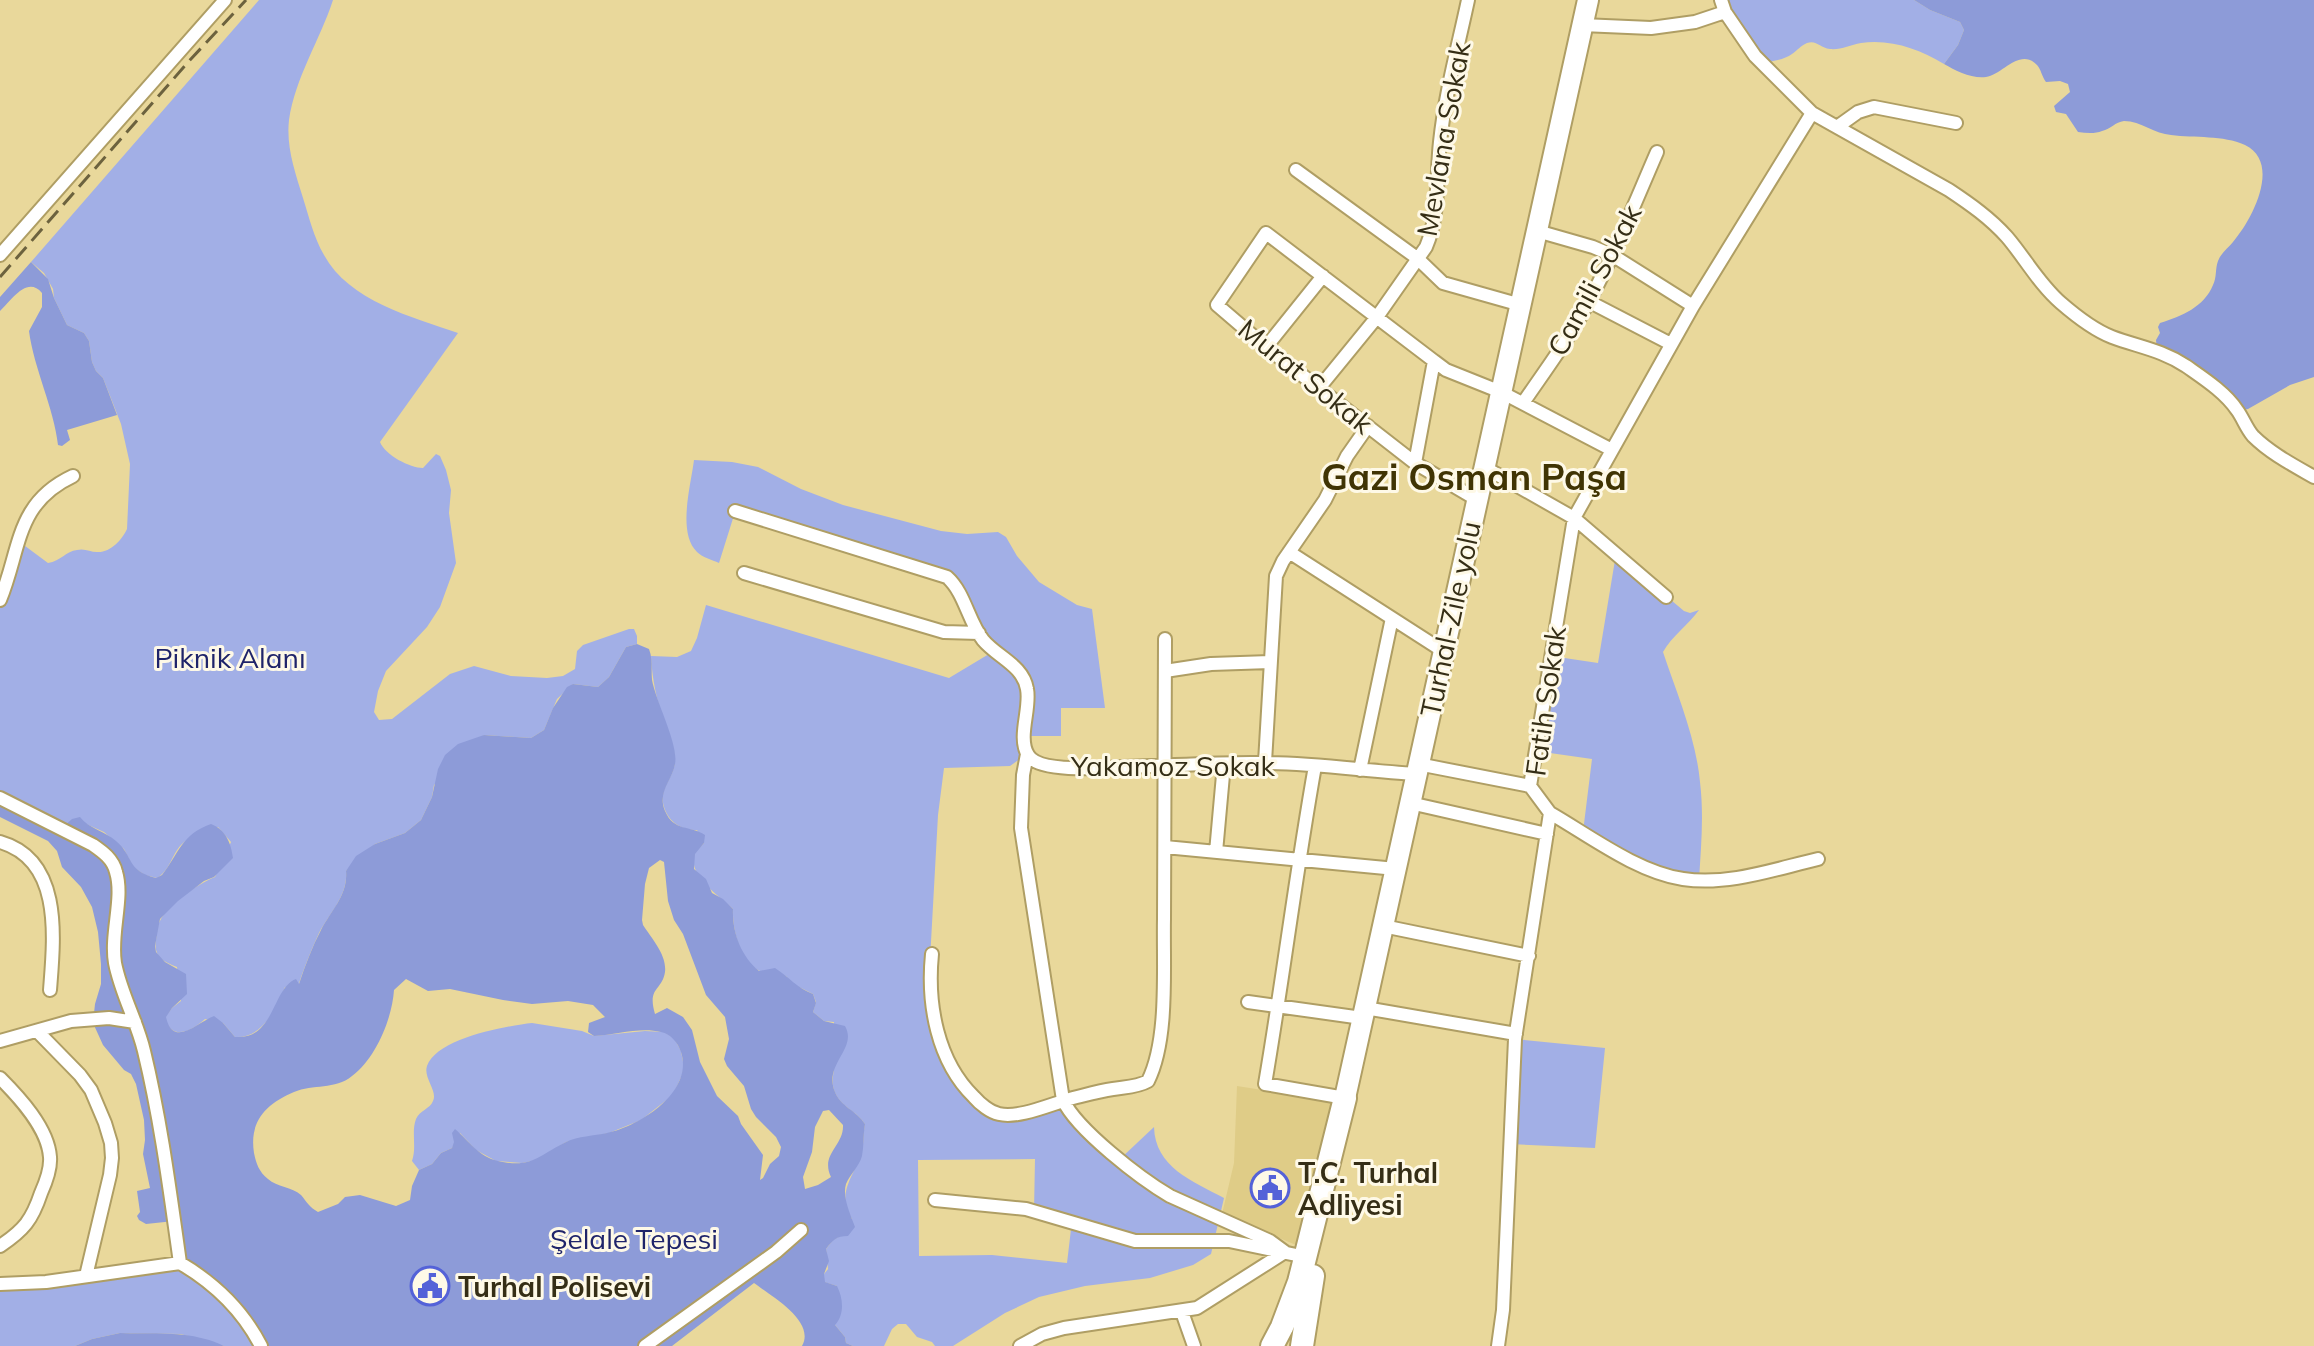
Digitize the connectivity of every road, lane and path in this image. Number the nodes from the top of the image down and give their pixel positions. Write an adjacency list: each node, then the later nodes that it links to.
1 (225, 0): 12 (street)
2 (1468, 0): 14 (street, Mevlana Sokak)
3 (1588, 0): 5 (main road, Turhal-Zile yolu)
4 (1723, 6): 5 (street); 6 (street)
5 (1582, 25): 11 (main road, Turhal-Zile yolu)
6 (1812, 113): 8 (street); 18 (street, Fatih Sokak)
7 (1956, 123): 8 (street)
8 (1837, 127): 31 (street)
9 (1657, 152): 13 (street, Camili Sokak)
10 (1296, 170): 14 (street)
11 (1537, 231): 13 (street); 17 (main road, Turhal-Zile yolu)
12 (0, 255)
13 (1612, 255): 16 (street, Camili Sokak); 18 (street)
14 (1417, 258): 17 (street); 19 (street, Mevlana Sokak)
15 (1323, 276): 19 (street); 21 (street); 21 (street, Murat Sokak)
16 (1588, 301): 20 (street); 25 (street, Camili Sokak)
17 (1521, 305): 24 (main road, Turhal-Zile yolu)
18 (1693, 306): 20 (street, Fatih Sokak)
19 (1377, 317): 22 (street); 23 (street, Mevlana Sokak)
20 (1671, 344): 27 (street, Fatih Sokak)
21 (1266, 347): 23 (street, Murat Sokak)
22 (1434, 361): 24 (street); 28 (street)
23 (1319, 388): 26 (street, Murat Sokak)
24 (1501, 392): 25 (street); 29 (main road, Turhal-Zile yolu)
25 (1523, 403): 27 (street)
26 (1368, 426): 28 (street, Murat Sokak); 35 (street)
27 (1612, 450): 34 (street, Fatih Sokak)
28 (1415, 463): 32 (street, Murat Sokak)
29 (1484, 467): 32 (main road, Turhal-Zile yolu); 34 (street)
30 (73, 476): 38 (street)
31 (2314, 477)
32 (1476, 499): 42 (main road, Turhal-Zile yolu)
33 (735, 511): 40 (street)
34 (1574, 518): 37 (street); 52 (street, Fatih Sokak)
35 (1289, 552): 39 (street); 43 (street)
36 (744, 573): 40 (street)
37 (1666, 597)
38 (0, 600)
39 (1392, 618): 42 (street); 51 (street)
40 (979, 633): 45 (street)
41 (1165, 639): 44 (street)
42 (1443, 651): 50 (main road, Turhal-Zile yolu)
43 (1270, 662): 44 (street); 46 (street)
44 (1165, 671): 48 (street)
45 (1027, 754): 48 (street, Yakamoz Sokak); 76 (street)
46 (1265, 762): 47 (street, Yakamoz Sokak); 49 (street, Yakamoz Sokak)
47 (1224, 764): 48 (street, Yakamoz Sokak); 59 (street)
48 (1165, 766): 58 (street)
49 (1315, 766): 51 (street, Yakamoz Sokak); 61 (street)
50 (1417, 769): 51 (street, Yakamoz Sokak); 52 (street, Yakamoz Sokak); 54 (main road, Turhal-Zile yolu)
51 (1360, 770)
52 (1530, 786): 55 (street, Fatih Sokak)
53 (0, 798): 70 (street)
54 (1410, 803): 56 (street); 62 (main road, Turhal-Zile yolu)
55 (1550, 813): 56 (street, Fatih Sokak); 60 (street)
56 (1547, 834): 65 (street, Fatih Sokak)
57 (0, 842): 66 (street)
58 (1165, 847): 59 (street); 76 (street)
59 (1216, 852): 61 (street)
60 (1818, 859)
61 (1298, 860): 62 (street); 68 (street)
62 (1396, 869): 63 (main road, Turhal-Zile yolu)
63 (1383, 926): 65 (street); 69 (main road, Turhal-Zile yolu)
64 (932, 954): 76 (street)
65 (1529, 956): 72 (street, Fatih Sokak)
66 (50, 990)
67 (1248, 1002): 68 (street)
68 (1278, 1006): 69 (street); 75 (street)
69 (1364, 1013): 72 (street); 75 (main road, Turhal-Zile yolu)
70 (135, 1022): 71 (street); 81 (street)
71 (37, 1031): 73 (street); 82 (street)
72 (1516, 1034): 91 (street, Fatih Sokak)
73 (0, 1041)
74 (0, 1078): 79 (street)
75 (1345, 1098): 80 (highway); 90 (highway)
76 (1063, 1100): 80 (street)
77 (935, 1200): 80 (street)
78 (801, 1230): 86 (street)
79 (0, 1246)
80 (1295, 1254): 84 (street); 89 (highway)
81 (180, 1263): 82 (street); 85 (street)
82 (86, 1276): 83 (street)
83 (0, 1284)
84 (1182, 1312): 87 (street); 88 (street)
85 (261, 1346)
86 (645, 1346)
87 (1020, 1346)
88 (1194, 1346)
89 (1272, 1346)
90 (1302, 1346)
91 (1498, 1346)

